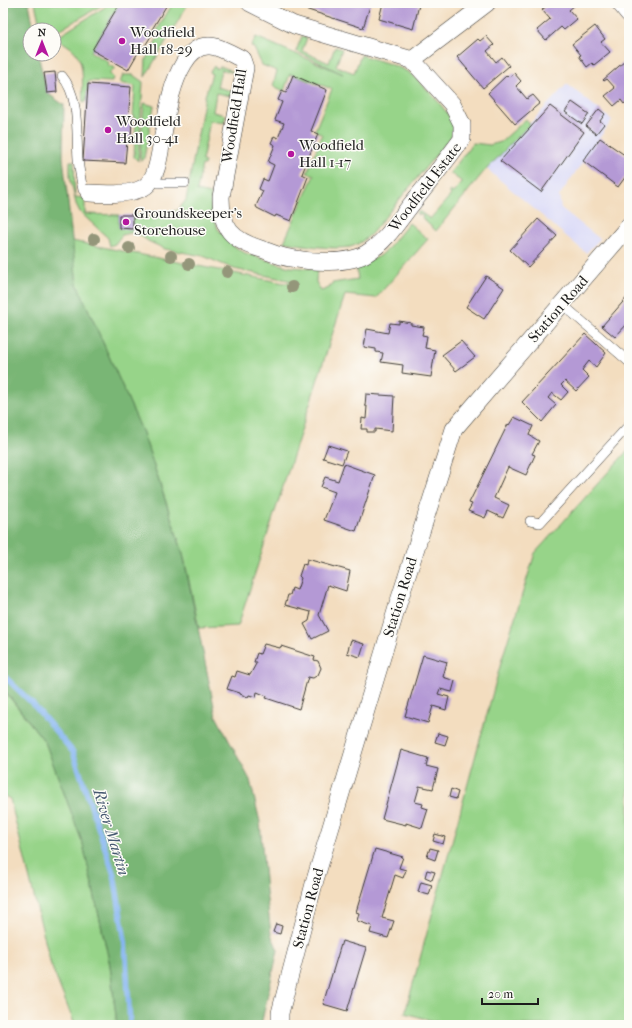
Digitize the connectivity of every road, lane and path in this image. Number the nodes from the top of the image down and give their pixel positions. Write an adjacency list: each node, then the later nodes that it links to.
1 (250, 3): 5 (street)
2 (487, 3): 5 (street)
3 (620, 3): 4 (street)
4 (629, 14)
5 (412, 60): 11 (street, Woodfield Estate)
6 (62, 76): 9 (lane)
7 (152, 178): 8 (lane); 9 (street); 11 (street, Woodfield Hall)
8 (185, 183)
9 (89, 193)
10 (629, 226): 12 (street, Station Road)
11 (322, 261)
12 (562, 304): 13 (lane); 16 (street, Station Road)
13 (629, 362)
14 (629, 425): 15 (lane)
15 (530, 522)
16 (280, 1025)

